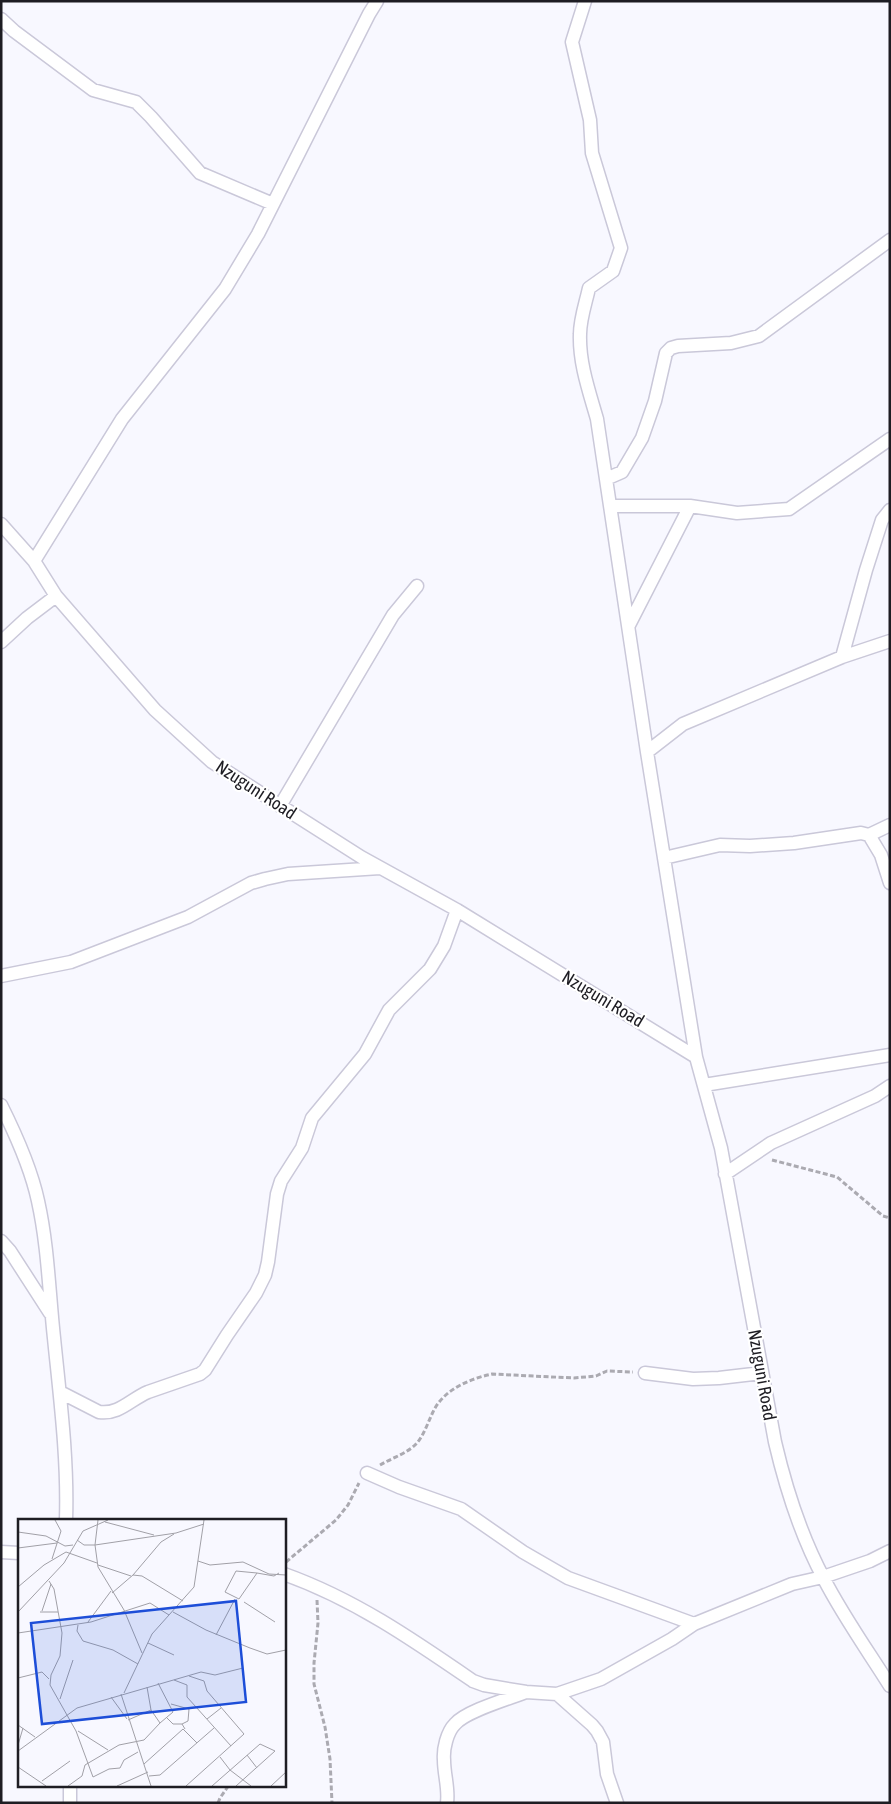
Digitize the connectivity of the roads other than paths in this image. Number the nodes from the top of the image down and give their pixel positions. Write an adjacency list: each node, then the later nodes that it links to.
1 (376, 1): 4 (street)
2 (585, 1): 7 (street)
3 (1, 19): 4 (street)
4 (273, 204): 12 (street)
5 (890, 240): 7 (street)
6 (890, 439): 9 (street)
7 (606, 479): 8 (street)
8 (610, 506): 9 (street); 15 (street)
9 (690, 506): 15 (street)
10 (890, 510): 18 (street)
11 (1, 524): 12 (street, Nzuguni Road)
12 (34, 561): 14 (street, Nzuguni Road)
13 (417, 586): 20 (street)
14 (56, 596): 17 (street); 20 (street, Nzuguni Road)
15 (629, 625): 19 (street)
16 (890, 641): 18 (street)
17 (1, 642)
18 (842, 657): 19 (street)
19 (647, 752): 23 (street)
20 (280, 806): 24 (street, Nzuguni Road)
21 (890, 825): 22 (street)
22 (869, 835): 23 (street); 25 (street)
23 (664, 858): 29 (street)
24 (380, 868): 26 (street, Nzuguni Road); 27 (street)
25 (890, 883)
26 (457, 910): 29 (street, Nzuguni Road); 38 (street)
27 (1, 976)
28 (890, 1055): 30 (street)
29 (696, 1057): 30 (street, Nzuguni Road)
30 (704, 1085): 33 (street, Nzuguni Road)
31 (890, 1086): 33 (street)
32 (1, 1105): 35 (street)
33 (725, 1174): 37 (street, Nzuguni Road)
34 (1, 1241): 35 (street)
35 (51, 1314): 38 (street)
36 (645, 1373): 37 (street)
37 (762, 1373): 45 (street, Nzuguni Road)
38 (60, 1392): 40 (street)
39 (367, 1472): 46 (street)
40 (66, 1519)
41 (890, 1551): 45 (street)
42 (1, 1552): 43 (street)
43 (18, 1553)
44 (285, 1574): 48 (street)
45 (823, 1577): 46 (street); 47 (street, Nzuguni Road)
46 (694, 1624): 49 (street)
47 (890, 1686)
48 (526, 1692): 49 (street); 52 (street)
49 (558, 1694): 53 (street)
50 (70, 1786): 51 (street)
51 (70, 1803)
52 (447, 1803)
53 (617, 1803)

